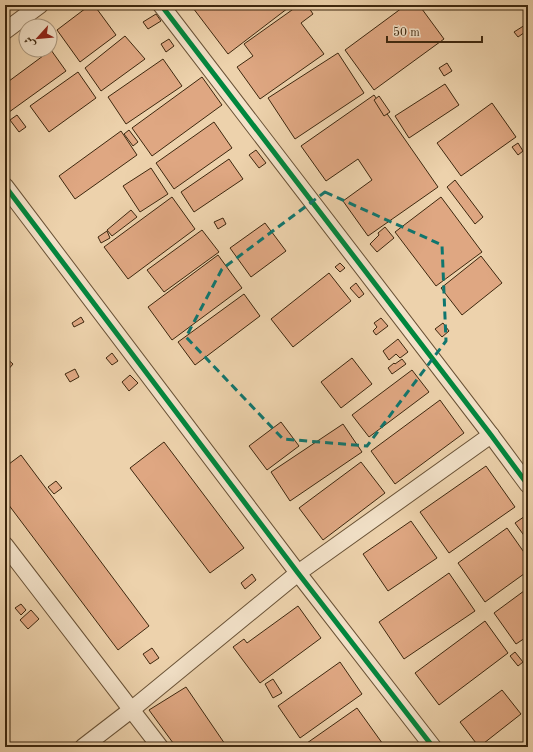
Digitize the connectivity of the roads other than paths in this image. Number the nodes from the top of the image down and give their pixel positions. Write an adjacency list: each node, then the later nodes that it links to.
1 (40, 5): 3 (street)
2 (161, 5): 5 (street)
3 (5, 32)
4 (5, 186): 8 (street)
5 (491, 435): 6 (street); 8 (street)
6 (528, 485)
7 (5, 545): 9 (street)
8 (298, 573): 9 (street); 12 (street)
9 (131, 710): 10 (street); 11 (street)
10 (83, 747)
11 (160, 747)
12 (433, 747)

